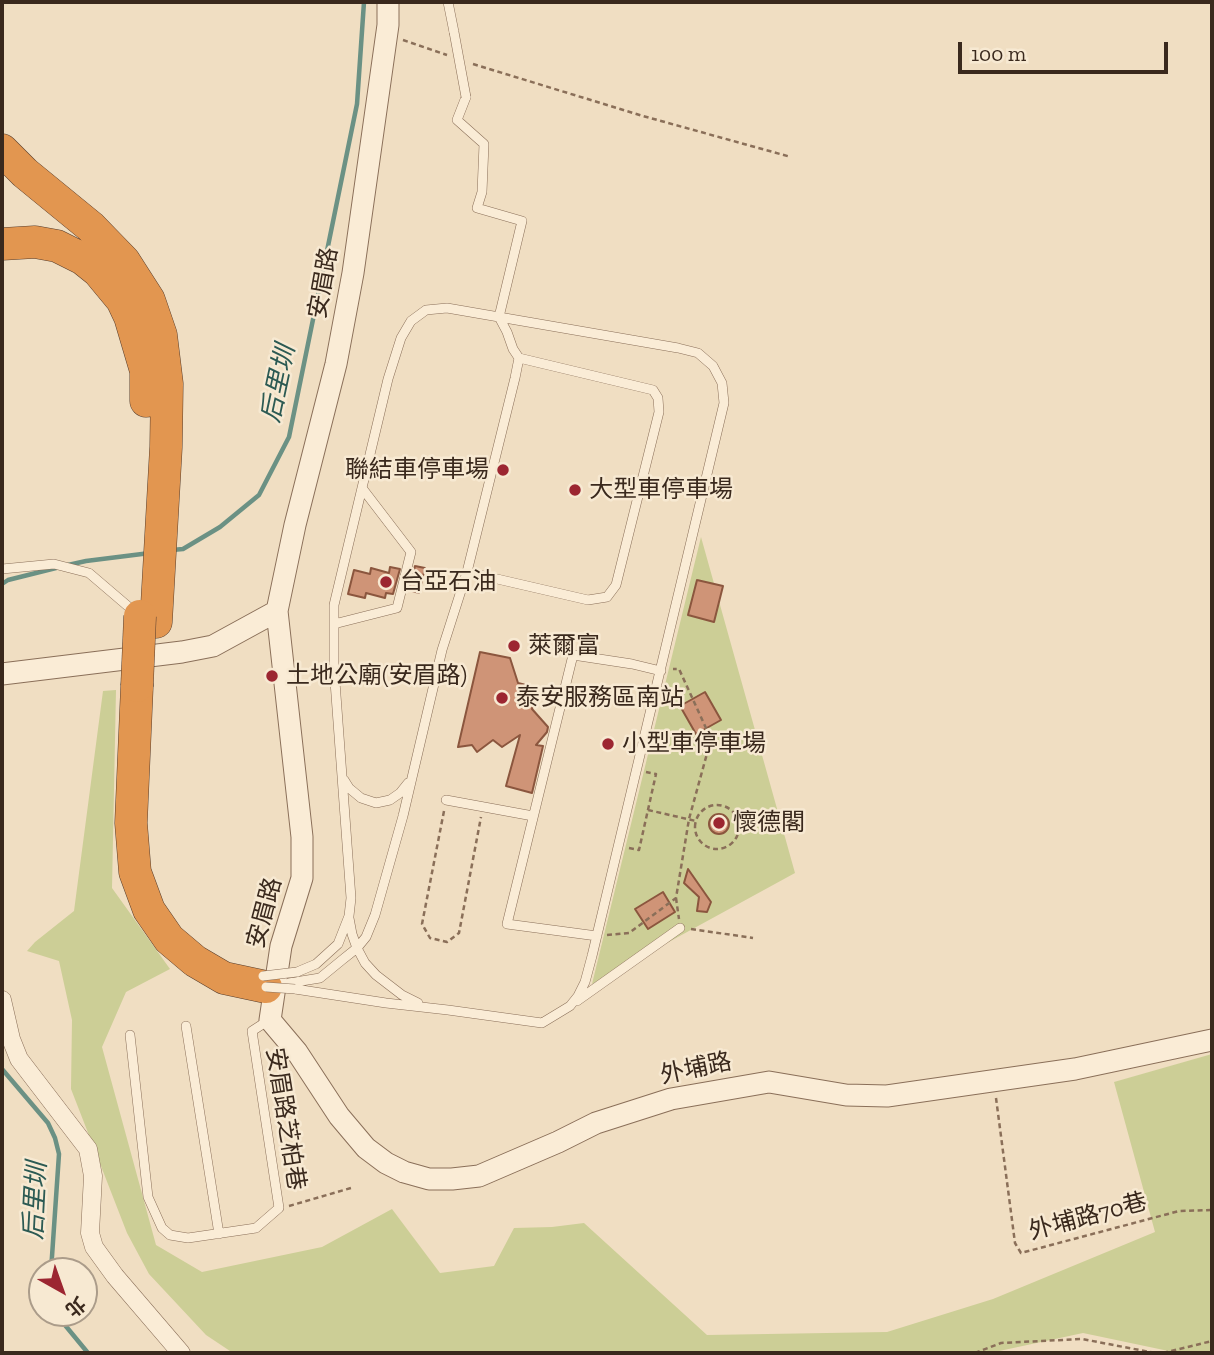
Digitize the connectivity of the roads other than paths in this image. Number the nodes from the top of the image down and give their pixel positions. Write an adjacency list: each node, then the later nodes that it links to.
1 (388, 2): 11 (street, 安眉路)
2 (448, 2): 5 (lane, bridge)
3 (2, 150): 8 (highway)
4 (2, 244): 8 (highway)
5 (499, 317): 6 (lane); 7 (lane); 14 (lane)
6 (519, 358): 10 (lane); 10 (lane)
7 (362, 488): 13 (lane); 13 (lane)
8 (151, 552): 12 (highway)
9 (2, 569): 12 (lane)
10 (467, 572): 17 (lane)
11 (277, 611): 15 (street); 28 (street, 安眉路)
12 (148, 619): 24 (highway)
13 (334, 624): 16 (lane)
14 (660, 671): 19 (lane); 22 (lane)
15 (2, 674)
16 (342, 775): 17 (lane); 20 (lane)
17 (411, 777): 23 (lane)
18 (446, 800): 19 (lane)
19 (533, 816): 22 (lane)
20 (349, 916): 23 (lane); 24 (lane, bridge)
21 (680, 928): 26 (lane)
22 (597, 936): 26 (lane)
23 (357, 948): 24 (lane); 27 (lane)
24 (278, 984): 27 (lane)
25 (2, 1000): 33 (street)
26 (570, 1006): 27 (lane)
27 (425, 1007)
28 (270, 1020): 31 (street, 外埔路); 32 (lane, 安眉路芝柏巷)
29 (186, 1026): 32 (lane)
30 (130, 1035): 32 (lane, 安眉路芝柏巷)
31 (1212, 1040)
32 (219, 1234)
33 (181, 1353)

